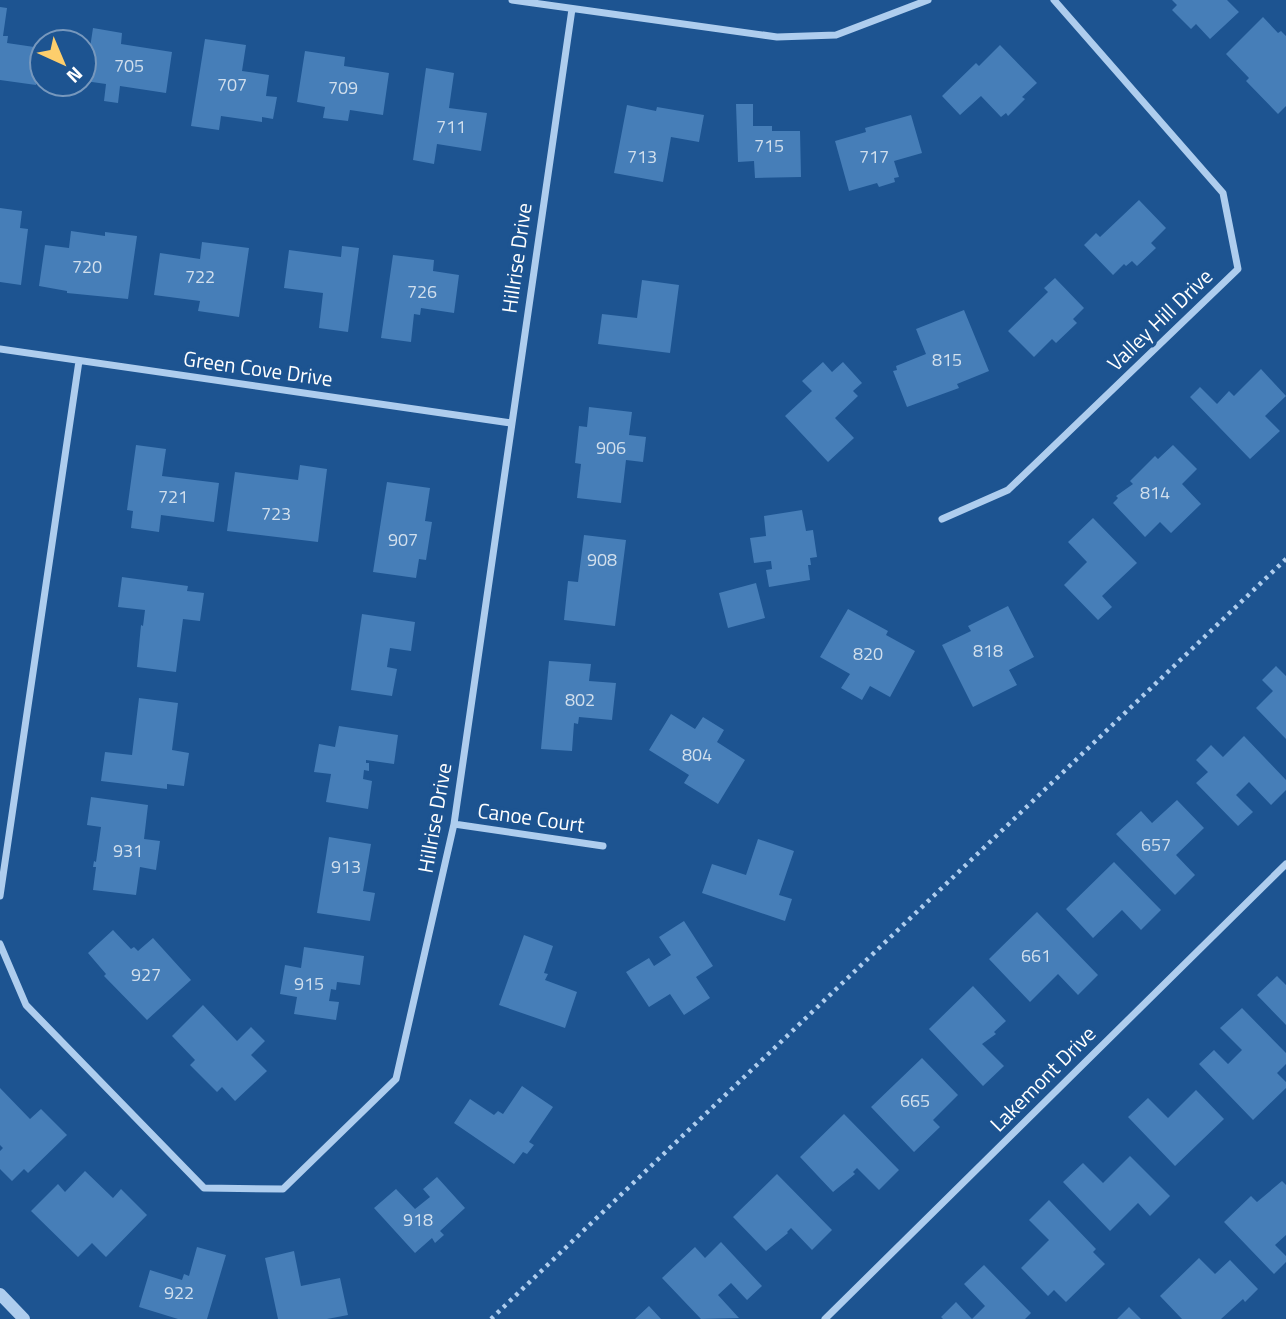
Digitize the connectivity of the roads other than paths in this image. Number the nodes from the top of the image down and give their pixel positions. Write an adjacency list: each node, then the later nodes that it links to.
1 (512, 0): 4 (street)
2 (928, 0): 4 (street)
3 (1054, 0): 8 (street, Valley Hill Drive)
4 (572, 9): 7 (street, Hillrise Drive)
5 (0, 349): 6 (street, Green Cove Drive)
6 (79, 361): 7 (street, Green Cove Drive); 12 (street)
7 (511, 423): 9 (street, Hillrise Drive)
8 (942, 519)
9 (454, 824): 10 (street, Canoe Court); 13 (street, Hillrise Drive)
10 (603, 846)
11 (1286, 864): 16 (street, Lakemont Drive)
12 (0, 896)
13 (0, 944)
14 (0, 1294): 15 (street)
15 (24, 1319)
16 (825, 1319)

